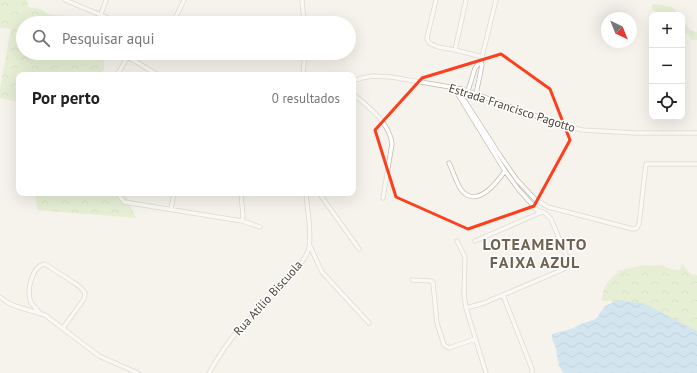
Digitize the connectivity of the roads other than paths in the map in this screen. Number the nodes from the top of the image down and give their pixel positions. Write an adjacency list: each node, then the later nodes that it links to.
1 (65, 0): 8 (street)
2 (106, 0): 8 (street)
3 (184, 0): 10 (street)
4 (302, 0): 11 (street)
5 (436, 0): 12 (street)
6 (466, 0): 12 (street)
7 (496, 0): 13 (street)
8 (101, 14): 9 (street)
9 (105, 16)
10 (176, 16)
11 (303, 16)
12 (455, 50): 13 (street)
13 (482, 59): 23 (street); 24 (street)
14 (126, 60): 17 (street)
15 (136, 60): 18 (street)
16 (304, 60): 19 (street)
17 (118, 72)
18 (154, 72)
19 (303, 72)
20 (356, 79): 21 (street, Estrada Francisco Pagotto)
21 (454, 88): 22 (street, Estrada Francisco Pagotto); 29 (street)
22 (462, 89): 23 (street, Estrada Francisco Pagotto); 28 (street)
23 (468, 91): 24 (street, Estrada Francisco Pagotto)
24 (476, 94): 26 (street, Estrada Francisco Pagotto)
25 (356, 97): 35 (street)
26 (696, 134)
27 (449, 163): 29 (street)
28 (697, 164)
29 (505, 171): 37 (street)
30 (119, 196): 36 (street)
31 (173, 196): 36 (street)
32 (241, 196): 38 (street)
33 (306, 196): 42 (street, Rua Atílio Biscuola)
34 (321, 196): 43 (street)
35 (383, 198)
36 (171, 209): 38 (street)
37 (540, 211): 41 (street); 45 (street)
38 (242, 221): 39 (street)
39 (260, 227)
40 (457, 240): 47 (street)
41 (475, 241)
42 (310, 245): 49 (street); 53 (street, Rua Atílio Biscuola)
43 (359, 249)
44 (412, 280): 51 (street)
45 (503, 295): 47 (street); 55 (street)
46 (0, 297): 48 (street)
47 (466, 308): 51 (street)
48 (41, 313): 50 (street); 50 (street)
49 (369, 323)
50 (63, 328): 52 (street)
51 (475, 339): 54 (street)
52 (138, 373)
53 (209, 373)
54 (486, 373)
55 (532, 373)

